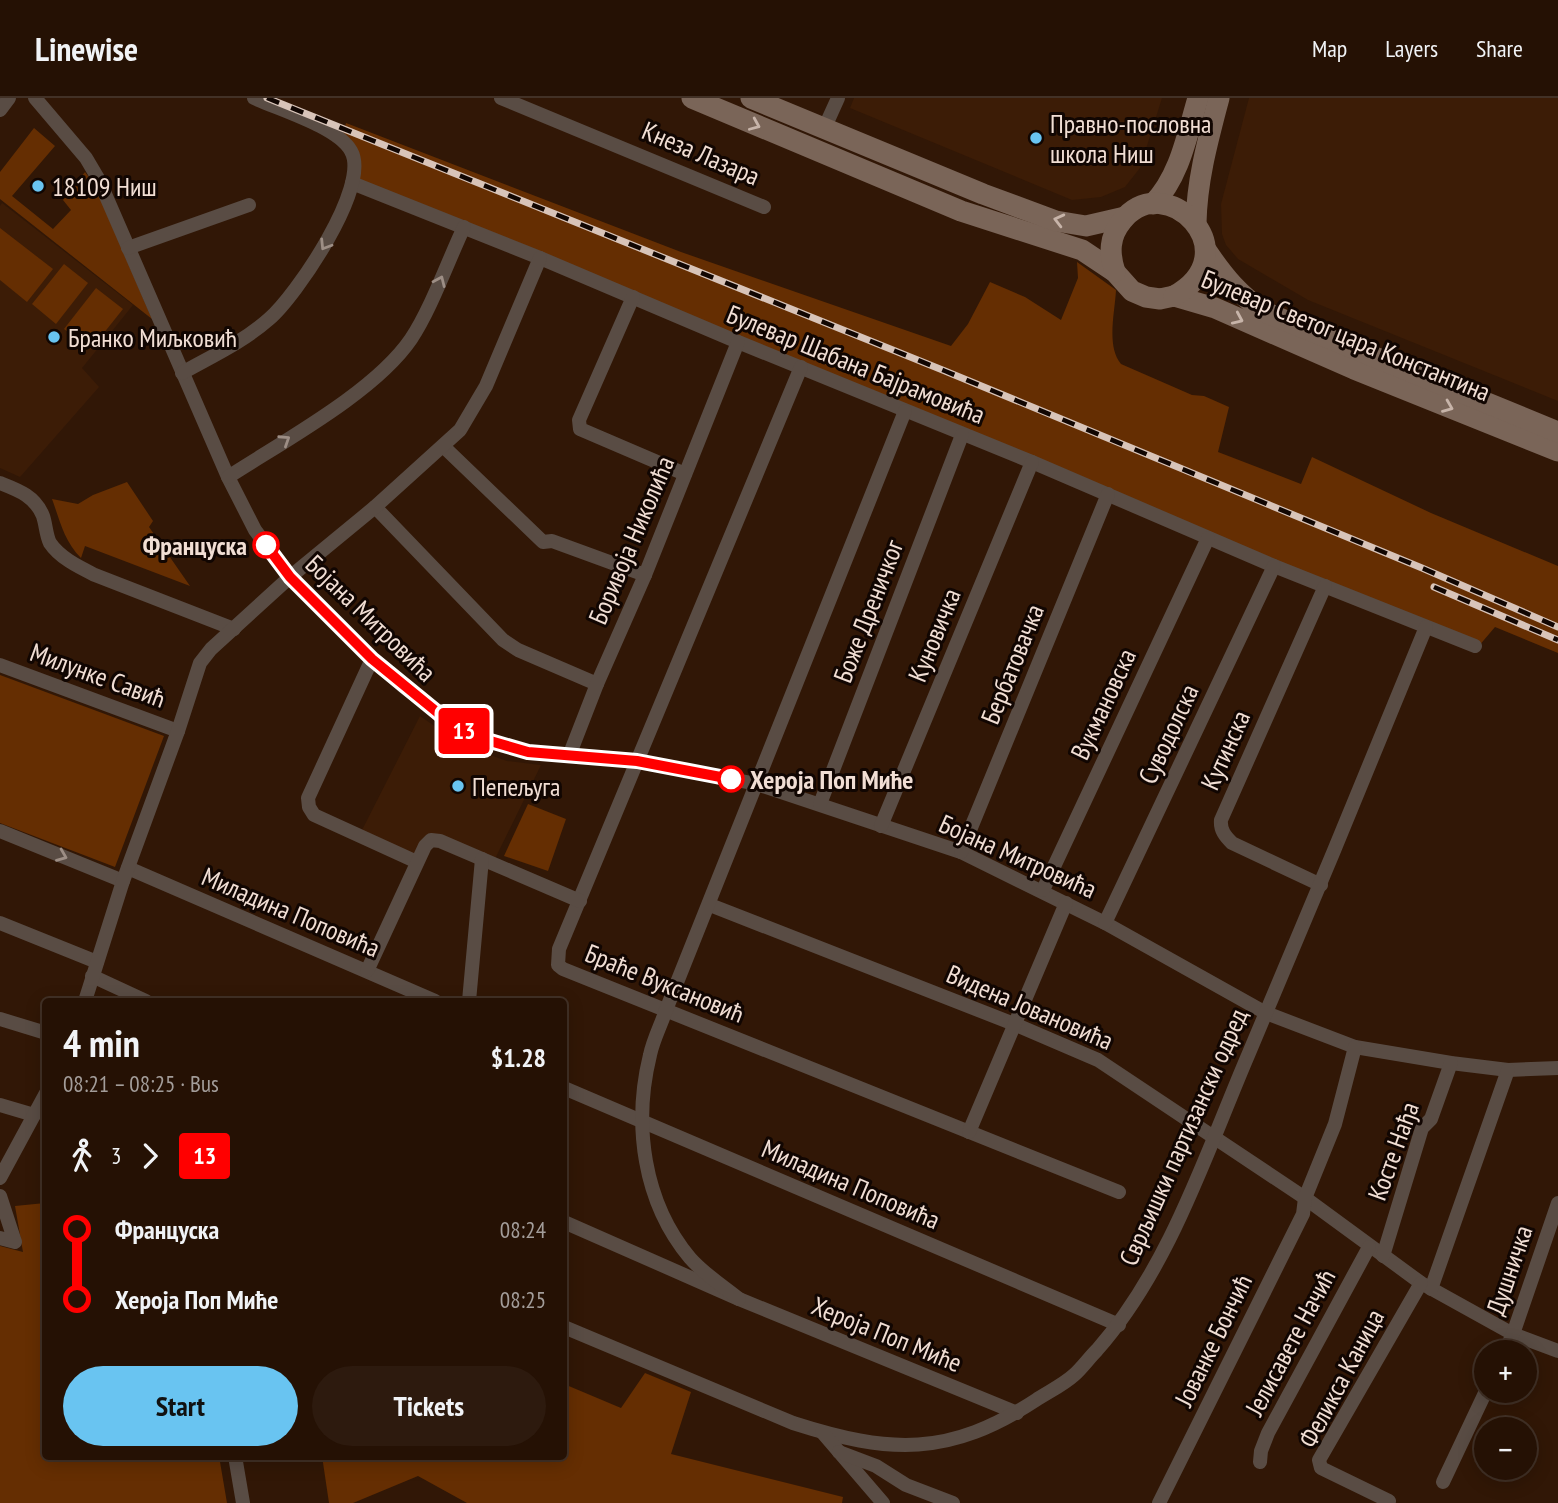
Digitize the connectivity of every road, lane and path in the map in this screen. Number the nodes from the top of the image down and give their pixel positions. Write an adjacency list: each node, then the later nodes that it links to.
1 (9, 98): 10 (street)
2 (35, 98): 19 (street, Бојана Митровића)
3 (254, 98): 12 (street)
4 (501, 98): 15 (street, Кнеза Лазара)
5 (692, 98): 22 (main road, Булевар Светог цара Константина, one-way to 22)
6 (751, 98): 11 (main road)
7 (838, 98): 11 (street)
8 (1198, 98): 13 (main road)
9 (1219, 98): 17 (main road)
10 (0, 110)
11 (824, 129): 16 (main road, one-way to 11)
12 (352, 183): 18 (street, Булевар Шабана Бајрамовића); 27 (street, one-way to 27)
13 (1153, 204): 16 (main road); 17 (main road)
14 (249, 205): 19 (street)
15 (764, 207)
16 (1125, 217): 22 (main road)
17 (1196, 223): 20 (main road)
18 (464, 227): 21 (street, Булевар Шабана Бајрамовића); 35 (street, one-way to 18)
19 (128, 248): 27 (street, Бојана Митровића)
20 (1206, 250): 23 (main road); 29 (main road, Булевар Светог цара Константина)
21 (540, 258): 24 (street, Булевар Шабана Бајрамовића); 31 (street)
22 (1115, 272): 23 (main road, Булевар Светог цара Константина)
23 (1174, 296): 32 (main road, Булевар Светог цара Константина, one-way to 32)
24 (633, 297): 25 (street, Булевар Шабана Бајрамовића); 34 (street)
25 (738, 342): 26 (street, Булевар Шабана Бајрамовића); 34 (street, Боривоја Николића)
26 (801, 367): 28 (street, Булевар Шабана Бајрамовића); 52 (street, Браће Вуксановић)
27 (182, 373): 35 (street, Бојана Митровића)
28 (905, 411): 30 (street, Булевар Шабана Бајрамовића); 53 (street, Хероја Поп Миће)
29 (1558, 432)
30 (962, 435): 33 (street, Булевар Шабана Бајрамовића); 54 (street, Боже Дреничког)
31 (444, 447): 38 (street); 41 (street)
32 (1558, 451)
33 (1032, 462): 37 (street, Булевар Шабана Бајрамовића); 55 (street, Куновичка)
34 (685, 474): 41 (street, Боривоја Николића)
35 (228, 477): 42 (street, Бојана Митровића)
36 (0, 483): 45 (street)
37 (1108, 494): 39 (street, Булевар Шабана Бајрамовића); 57 (street, Бербатовачка)
38 (375, 507): 42 (street); 49 (street)
39 (1208, 538): 40 (street, Булевар Шабана Бајрамовића); 62 (street, Вукмановска)
40 (1275, 566): 43 (street, Булевар Шабана Бајрамовића); 67 (street, Суводолска)
41 (645, 575): 49 (street, Боривоја Николића)
42 (290, 577): 45 (street); 47 (street, Бојана Митровића)
43 (1325, 586): 44 (street, Булевар Шабана Бајрамовића); 61 (street, Кутинска)
44 (1426, 627): 46 (street, Булевар Шабана Бајрамовића); 61 (street, Сврљишки партизански одред)
45 (234, 629): 50 (street)
46 (1475, 646)
47 (372, 659): 51 (street, Бојана Митровића); 59 (street)
48 (0, 665): 50 (street, Милунке Савић)
49 (597, 684): 51 (street, Боривоја Николића)
50 (178, 731): 60 (street)
51 (569, 756): 52 (street, Бојана Митровића)
52 (637, 761): 53 (street, Бојана Митровића); 63 (street, Браће Вуксановић)
53 (757, 784): 54 (street, Бојана Митровића); 65 (street, Хероја Поп Миће)
54 (820, 804): 55 (street, Бојана Митровића)
55 (881, 826): 57 (street, Бојана Митровића)
56 (0, 831): 60 (street, Миладина Поповића, one-way to 60)
57 (961, 852): 62 (street, Бојана Митровића)
58 (482, 859): 59 (street); 63 (street); 73 (street)
59 (417, 862): 69 (street)
60 (126, 875): 68 (street); 69 (street, Миладина Поповића)
61 (1321, 885): 75 (street, Сврљишки партизански одред)
62 (1043, 890): 64 (street, Бојана Митровића)
63 (580, 901): 74 (street, Браће Вуксановић)
64 (1066, 903): 67 (street, Бојана Митровића); 77 (street)
65 (710, 905): 74 (street, Хероја Поп Миће); 77 (street, Видена Јовановића)
66 (0, 923): 68 (street)
67 (1105, 923): 75 (street, Бојана Митровића)
68 (95, 969): 70 (street); 71 (street)
69 (367, 971): 72 (street, Миладина Поповића)
70 (86, 998)
71 (141, 998)
72 (428, 998)
73 (469, 998)
74 (666, 1010): 87 (street, Хероја Поп Миће); 88 (street, Браће Вуксановић)
75 (1266, 1013): 79 (street, Бојана Митровића); 89 (street, Сврљишки партизански одред)
76 (0, 1019): 78 (street)
77 (1014, 1024): 88 (street); 89 (street, Видена Јовановића)
78 (42, 1032)
79 (1355, 1047): 80 (street, Бојана Митровића); 93 (street, Јованке Бончић)
80 (1451, 1063): 82 (street, Бојана Митровића); 98 (street, Косте Нађа)
81 (1558, 1068): 82 (street, Бојана Митровића)
82 (1508, 1070): 99 (street, Феликса Каница)
83 (567, 1089): 87 (street, Миладина Поповића)
84 (42, 1100): 86 (street)
85 (0, 1105): 86 (street)
86 (34, 1115): 90 (street)
87 (642, 1121): 100 (street, Хероја Поп Миће); 101 (street, Миладина Поповића)
88 (969, 1132): 91 (street, Браће Вуксановић)
89 (1213, 1136): 93 (street, Видена Јовановића); 101 (street, Сврљишки партизански одред)
90 (0, 1178)
91 (1119, 1192)
92 (0, 1196): 96 (street)
93 (1306, 1198): 97 (street, Видена Јовановића); 117 (street, Јованке Бончић)
94 (1558, 1203): 103 (street, Душничка)
95 (567, 1223): 100 (street, Хероја Поп Миће)
96 (0, 1238)
97 (1369, 1247): 98 (street, Видена Јовановића); 111 (street, Јелисавете Начић)
98 (1383, 1256): 99 (street, Видена Јовановића)
99 (1426, 1286): 103 (street, Видена Јовановића); 113 (street, Феликса Каница)
100 (739, 1299): 107 (street, Хероја Поп Миће)
101 (1119, 1325): 107 (street, Сврљишки партизански одред)
102 (567, 1328): 108 (street, Сврљишки партизански одред)
103 (1513, 1334): 104 (street, Душничка); 105 (street, Видена Јовановића)
104 (1510, 1340)
105 (1558, 1351)
106 (1480, 1403): 112 (street)
107 (1017, 1413): 108 (street, Сврљишки партизански одред)
108 (821, 1432): 109 (street)
109 (839, 1452): 115 (street); 116 (street)
110 (236, 1460): 114 (street)
111 (1260, 1462)
112 (1443, 1482)
113 (1389, 1501)
114 (243, 1503)
115 (883, 1503)
116 (953, 1503)
117 (1159, 1503)

